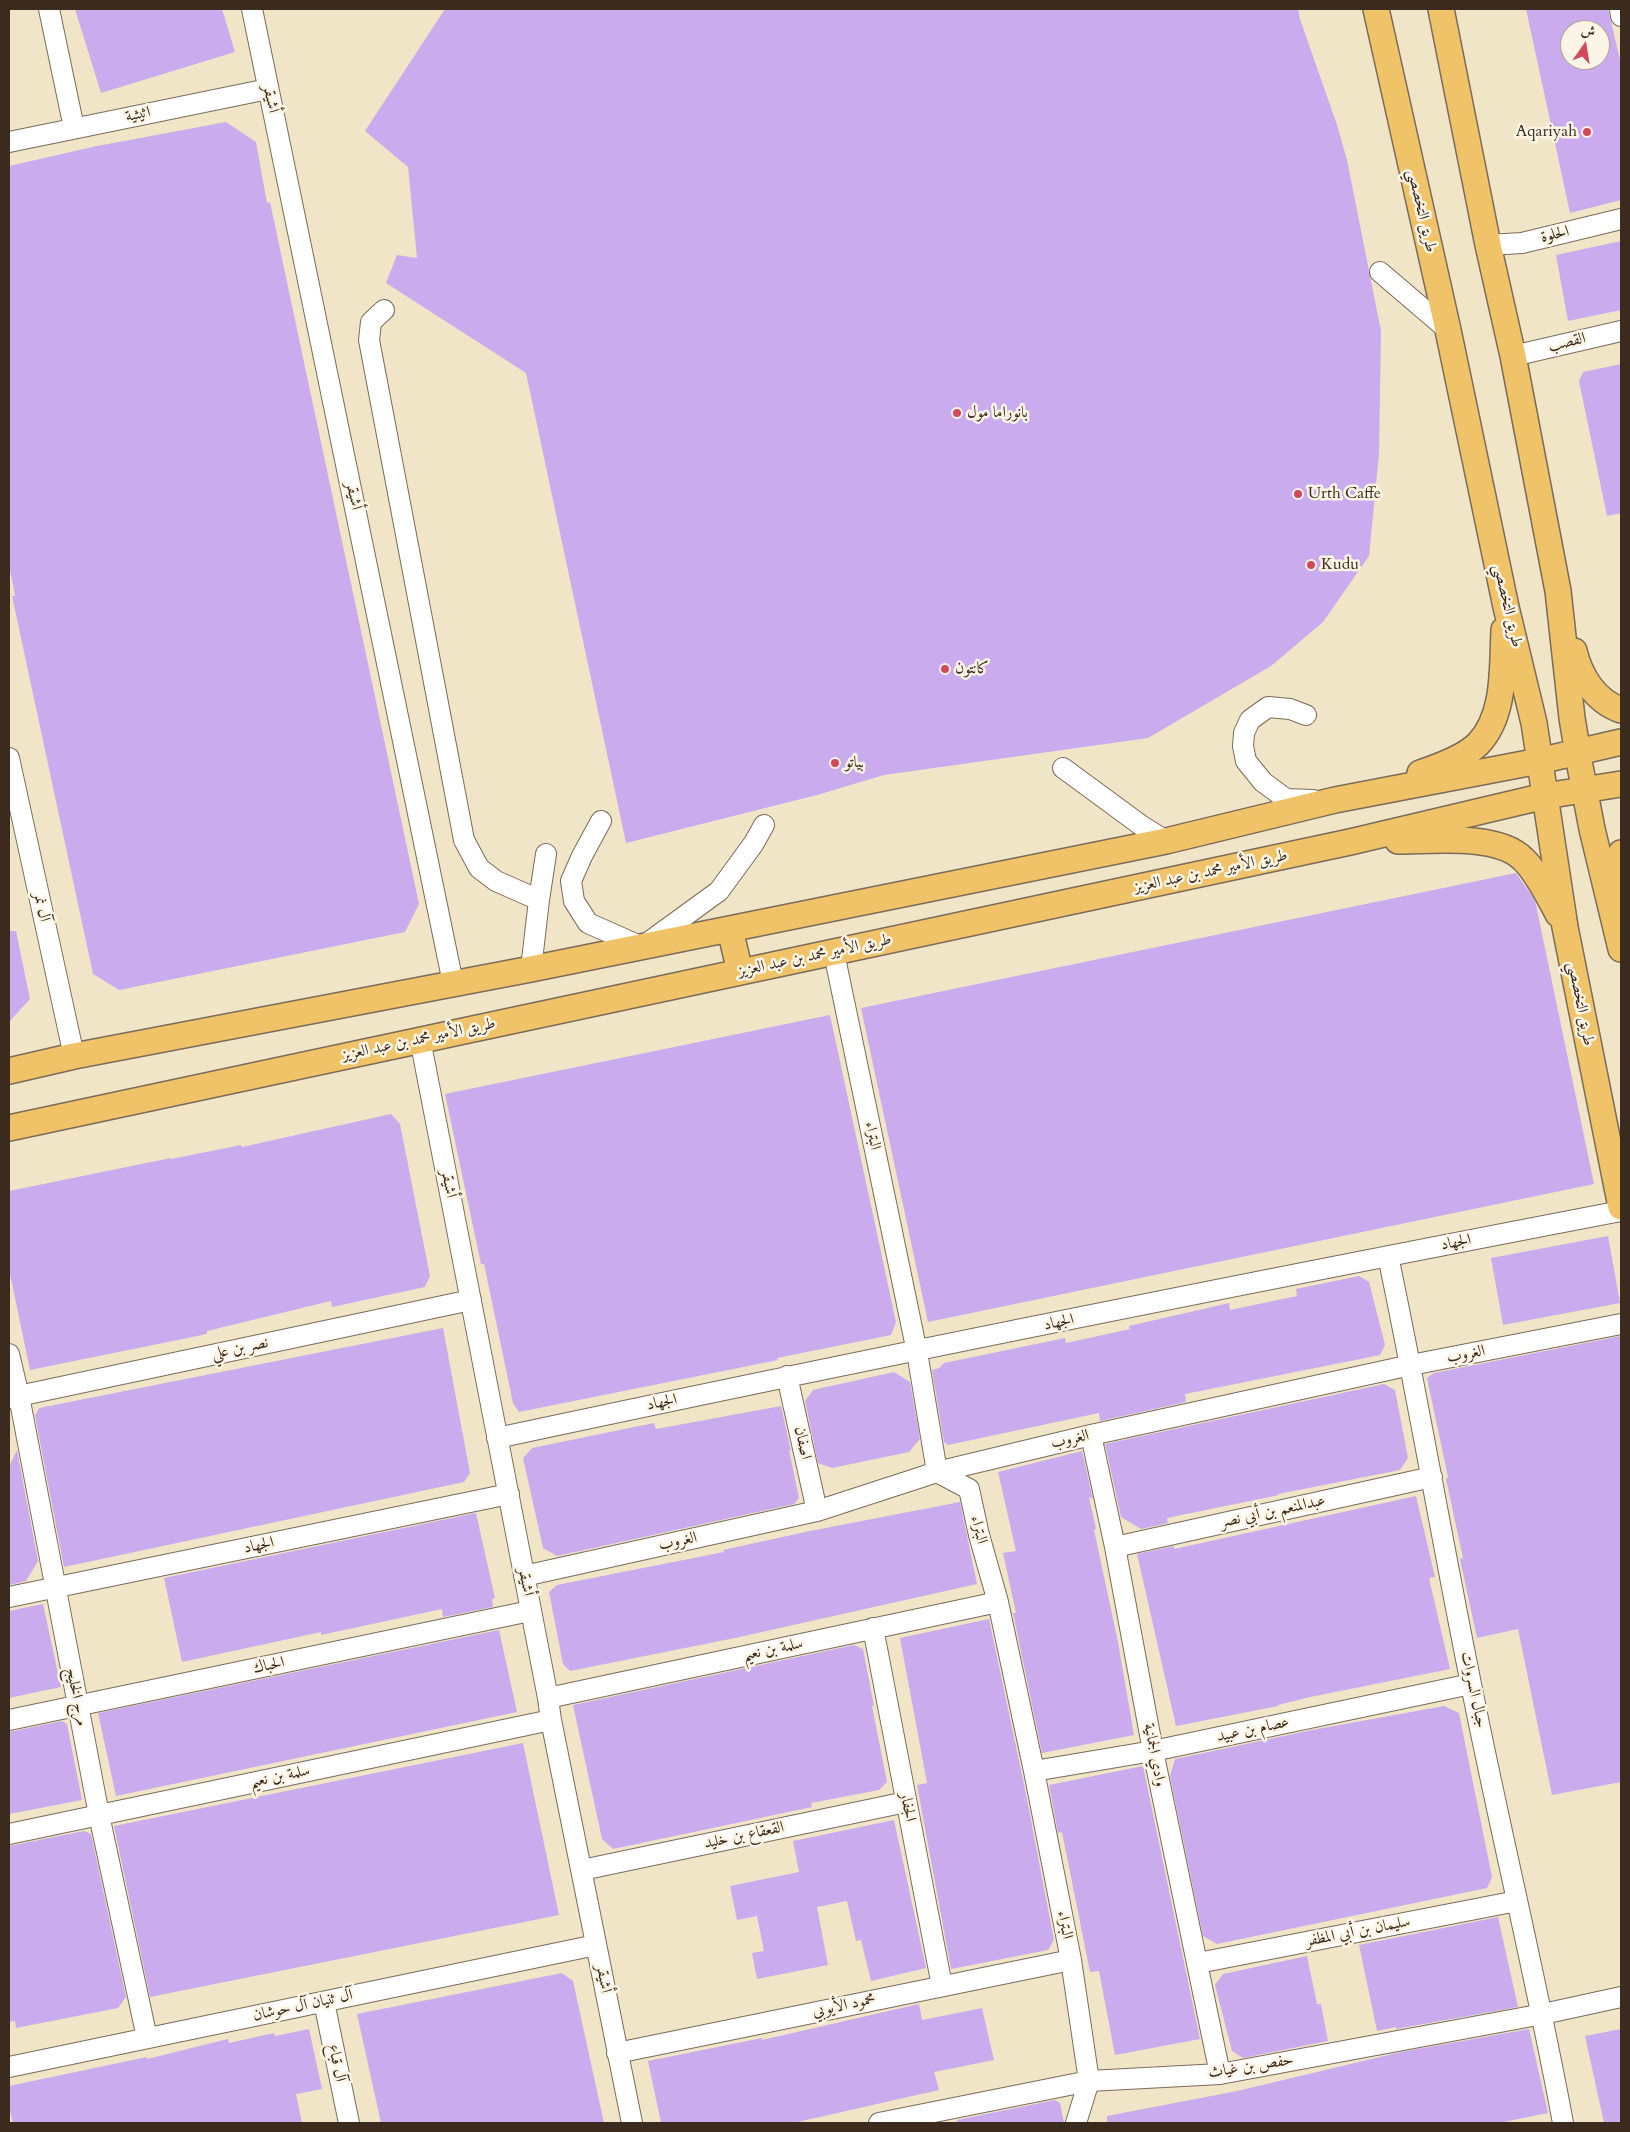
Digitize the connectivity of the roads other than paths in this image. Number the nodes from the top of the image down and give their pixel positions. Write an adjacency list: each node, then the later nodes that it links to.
1 (48, 9): 8 (street)
2 (252, 9): 7 (street, أشيقر)
3 (1376, 9): 14 (main road, طريق التخصصي)
4 (1441, 9): 11 (main road)
5 (1620, 9): 6 (street)
6 (1621, 16)
7 (268, 89): 8 (street, اثيثية); 47 (street, أشيقر)
8 (74, 128): 9 (street, اثيثية)
9 (9, 142)
10 (1621, 219): 11 (street, الحلوة)
11 (1488, 245): 16 (main road)
12 (1380, 272): 14 (street)
13 (384, 310): 39 (street)
14 (1448, 330): 18 (main road, طريق التخصصي)
15 (1621, 331): 16 (street, القصب)
16 (1513, 356): 17 (main road)
17 (1558, 591): 20 (main road); 21 (main road)
18 (1506, 608): 19 (main road, طريق التخصصي); 31 (main road)
19 (1525, 680): 20 (main road); 26 (main road, طريق التخصصي)
20 (1568, 683): 24 (main road)
21 (1621, 710)
22 (1306, 715): 31 (street)
23 (1621, 742): 24 (main road)
24 (1577, 750): 26 (main road); 29 (main road)
25 (9, 758): 49 (street, آل نمر)
26 (1538, 761): 30 (main road, طريق التخصصي); 31 (main road)
27 (1063, 768): 34 (street)
28 (1621, 784): 29 (main road, طريق الأمير محمد بن عبد العزيز)
29 (1586, 789): 30 (main road, طريق الأمير محمد بن عبد العزيز); 43 (main road)
30 (1545, 796): 35 (main road, طريق الأمير محمد بن عبد العزيز); 40 (main road, طريق التخصصي)
31 (1336, 800): 34 (main road)
32 (600, 822): 42 (street)
33 (764, 825): 42 (street)
34 (1166, 841): 41 (main road)
35 (1350, 842): 40 (main road); 44 (main road, طريق الأمير محمد بن عبد العزيز)
36 (1621, 853): 38 (main road)
37 (546, 854): 39 (street)
38 (1621, 896)
39 (539, 900): 45 (street)
40 (1565, 927): 52 (main road, طريق التخصصي)
41 (730, 929): 42 (main road); 46 (main road)
42 (642, 947): 45 (main road)
43 (1621, 949)
44 (834, 953): 46 (main road, طريق الأمير محمد بن عبد العزيز); 57 (street, البتراء)
45 (531, 969): 47 (main road)
46 (740, 972): 48 (main road, طريق الأمير محمد بن عبد العزيز)
47 (454, 983): 49 (main road)
48 (420, 1039): 51 (main road, طريق الأمير محمد بن عبد العزيز); 55 (street, أشيقر)
49 (74, 1056): 50 (main road)
50 (9, 1070)
51 (9, 1128)
52 (1621, 1207)
53 (1621, 1211): 54 (street, الجهاد)
54 (1388, 1256): 57 (street, الجهاد); 59 (street, جبال السروات)
55 (471, 1300): 61 (street, نصر بن علي); 63 (street, أشيقر)
56 (1621, 1324): 59 (street, الغروب)
57 (917, 1352): 60 (street, الجهاد); 64 (street, البتراء)
58 (9, 1354): 61 (street, مرج الخليج)
59 (1411, 1365): 62 (street, الغروب); 65 (street, جبال السروات)
60 (787, 1376): 63 (street, الجهاد); 67 (street, اصفان)
61 (14, 1397): 70 (street, مرج الخليج)
62 (1091, 1435): 64 (street, الغروب); 68 (street, وادي الجمانية)
63 (498, 1438): 66 (street, أشيقر)
64 (937, 1472): 67 (street, الغروب); 72 (street, البتراء)
65 (1432, 1477): 68 (street, عبدالمنعم بن أبي نصر); 75 (street, جبال السروات)
66 (509, 1494): 69 (street, أشيقر); 70 (street, الجهاد)
67 (817, 1511): 69 (street, الغروب)
68 (1115, 1547): 80 (street, وادي الجمانية)
69 (524, 1576): 73 (street, أشيقر)
70 (56, 1588): 71 (street, الجهاد); 77 (street, مرج الخليج)
71 (9, 1597)
72 (998, 1602): 74 (street, سلمة بن نعيم); 81 (street, البتراء)
73 (530, 1611): 76 (street, أشيقر); 77 (street, الحباك)
74 (873, 1628): 76 (street, سلمة بن نعيم); 82 (street, الجفار)
75 (1471, 1684): 80 (street, عصام بن عبيد); 86 (street, جبال السروات)
76 (548, 1698): 79 (street, أشيقر)
77 (78, 1706): 78 (street, الحباك); 83 (street, مرج الخليج)
78 (9, 1720)
79 (550, 1720): 83 (street, سلمة بن نعيم); 85 (street, أشيقر)
80 (1153, 1751): 81 (street, عصام بن عبيد); 89 (street, وادي الجمانية)
81 (1034, 1771): 88 (street, البتراء)
82 (906, 1802): 85 (street, القعقاع بن خليد); 90 (street, الجفار)
83 (99, 1815): 84 (street, سلمة بن نعيم); 94 (street, مرج الخليج)
84 (9, 1834)
85 (582, 1870): 87 (street, أشيقر)
86 (1517, 1901): 89 (street, سليمان بن أبي المظفر); 93 (street, جبال السروات)
87 (596, 1946): 92 (street, آل ثنيان آل حوشان); 95 (street, أشيقر)
88 (1071, 1960): 90 (street, محمود الأيوبي); 98 (street, البتراء)
89 (1198, 1963): 97 (street, وادي الجمانية)
90 (942, 1986): 95 (street, محمود الأيوبي)
91 (1621, 1997): 93 (street, حفص بن غياث)
92 (324, 2002): 94 (street, آل ثنيان آل حوشان); 100 (street, آل قباع)
93 (1543, 2014): 97 (street, حفص بن غياث); 104 (street, جبال السروات)
94 (146, 2038): 96 (street, آل ثنيان آل حوشان)
95 (617, 2053): 101 (street, أشيقر)
96 (9, 2067)
97 (1220, 2074): 98 (street, حفص بن غياث)
98 (1089, 2081): 99 (street, حفص بن غياث); 103 (street, البتراء)
99 (940, 2117): 102 (street, حفص بن غياث)
100 (349, 2123)
101 (632, 2123)
102 (879, 2123)
103 (1076, 2123)
104 (1563, 2123)

